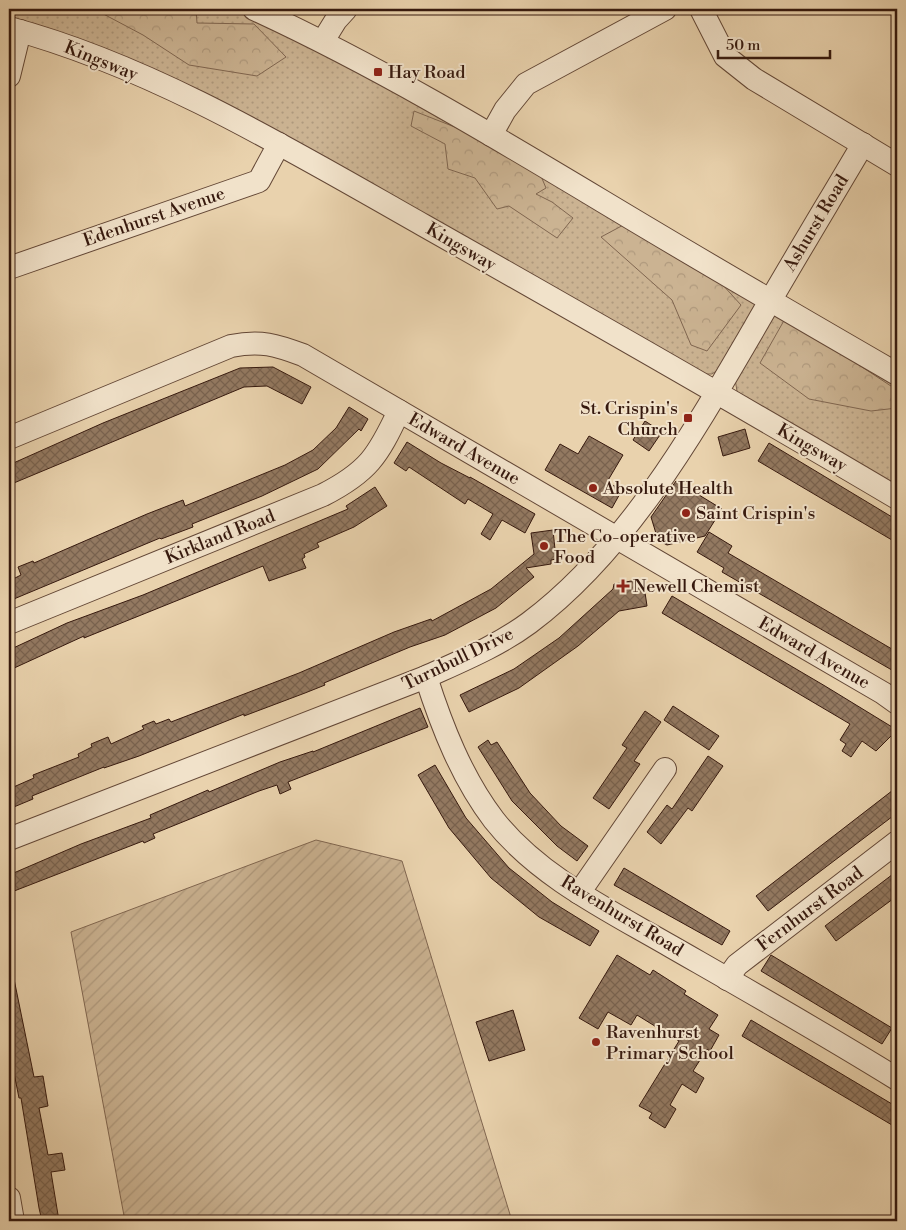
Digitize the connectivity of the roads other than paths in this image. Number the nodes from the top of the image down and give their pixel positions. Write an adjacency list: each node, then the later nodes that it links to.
1 (254, 9): 6 (street)
2 (346, 9): 6 (street)
3 (665, 9): 8 (street)
4 (702, 9): 10 (street)
5 (14, 29): 7 (street); 9 (street, Kingsway)
6 (323, 41): 8 (street)
7 (9, 76)
8 (492, 135): 13 (street)
9 (279, 144): 12 (street, Edenhurst Avenue); 15 (street, Kingsway)
10 (863, 144): 11 (street); 13 (street, Ashurst Road)
11 (897, 165)
12 (9, 268)
13 (770, 301): 14 (street); 15 (street, Turnbull Drive)
14 (897, 374)
15 (717, 392): 18 (street, Kingsway); 19 (street, Turnbull Drive)
16 (399, 411): 17 (street, Edward Avenue); 19 (street, Edward Avenue); 20 (street, Kirkland Road)
17 (9, 438)
18 (897, 498)
19 (616, 537): 21 (street, Turnbull Drive); 22 (street, Edward Avenue)
20 (9, 623)
21 (426, 677): 24 (street, Turnbull Drive); 26 (street, Ravenhurst Road)
22 (897, 703)
23 (665, 769): 26 (street)
24 (9, 839)
25 (897, 842): 27 (street, Fernhurst Road)
26 (579, 893): 27 (street, Ravenhurst Road)
27 (727, 979): 28 (street, Ravenhurst Road)
28 (894, 1070)
29 (9, 1198): 30 (street)
30 (13, 1221)

